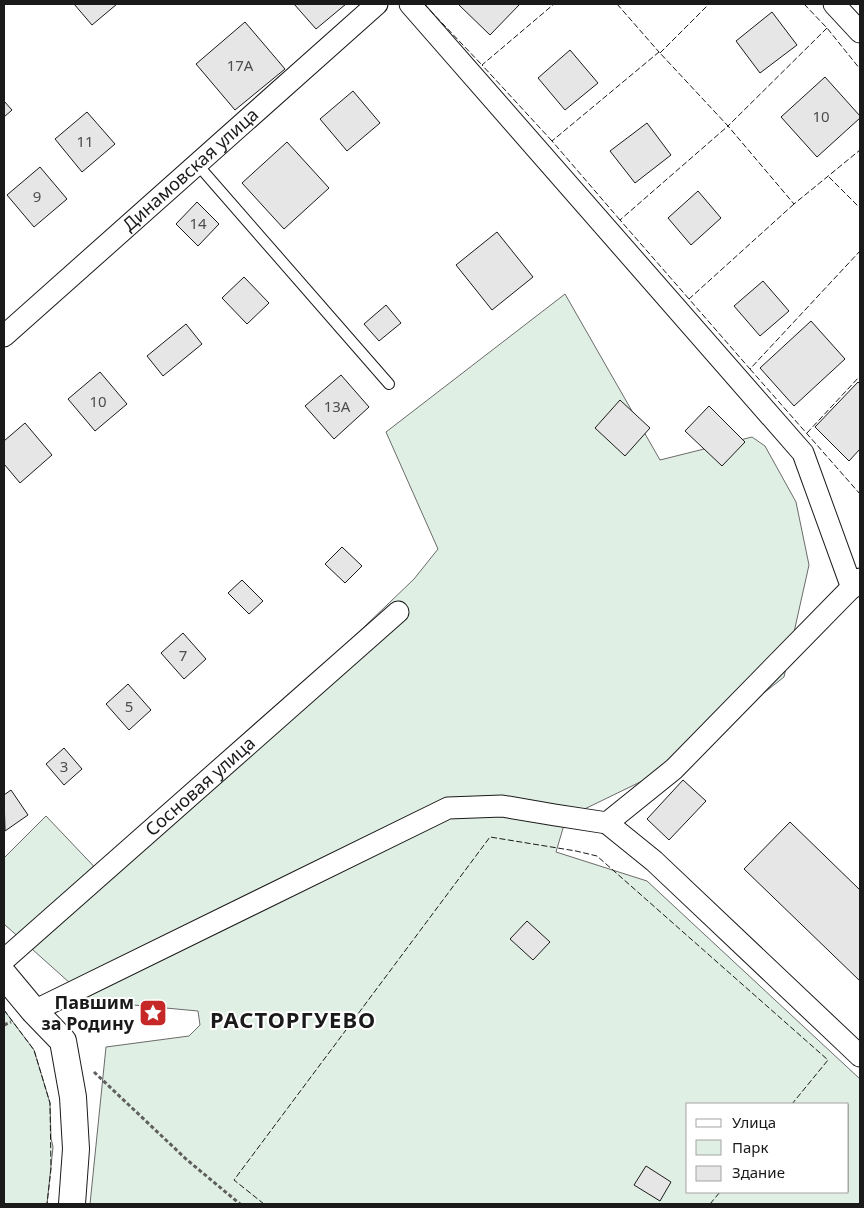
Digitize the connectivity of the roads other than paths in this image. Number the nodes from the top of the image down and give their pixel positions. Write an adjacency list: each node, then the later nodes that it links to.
1 (377, 4): 5 (street, Динамовская улица)
2 (410, 4): 8 (street)
3 (834, 4): 4 (street)
4 (860, 32)
5 (197, 164): 6 (street, Динамовская улица); 7 (lane)
6 (4, 336)
7 (389, 384)
8 (856, 583): 10 (street)
9 (398, 612): 11 (street, Сосновая улица)
10 (607, 823): 13 (street); 14 (street)
11 (4, 960)
12 (4, 976): 13 (street)
13 (34, 1011): 15 (street)
14 (860, 1056)
15 (72, 1204)

